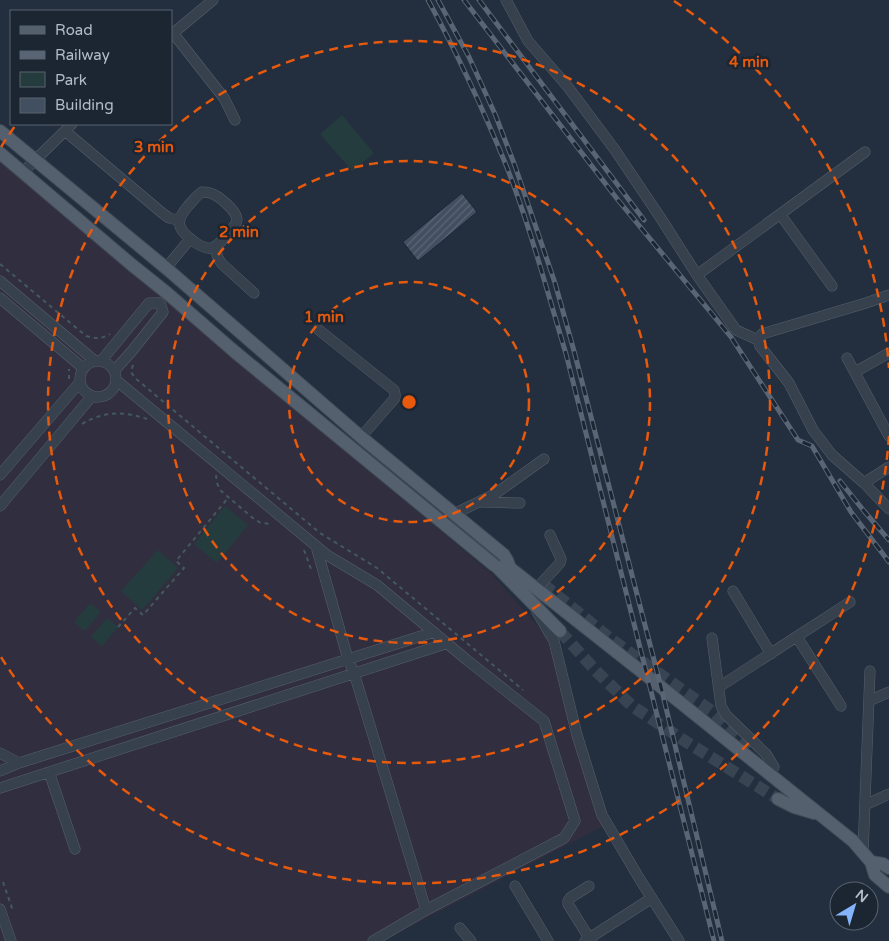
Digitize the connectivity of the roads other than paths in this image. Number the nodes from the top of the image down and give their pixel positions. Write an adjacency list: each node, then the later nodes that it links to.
1 (213, 0): 3 (street)
2 (506, 0): 16 (street)
3 (172, 34): 4 (street)
4 (235, 120)
5 (68, 127): 9 (street); 12 (street)
6 (0, 131): 9 (main road)
7 (0, 152): 10 (main road)
8 (865, 152): 11 (street)
9 (34, 160): 10 (street); 15 (main road)
10 (23, 172): 23 (main road)
11 (780, 214): 16 (street); 19 (street)
12 (178, 220): 13 (street); 14 (street)
13 (190, 239): 14 (street); 15 (street)
14 (214, 248): 20 (street)
15 (166, 268): 17 (main road)
16 (697, 275): 26 (street)
17 (177, 277): 23 (street); 25 (main road)
18 (0, 281): 30 (street)
19 (832, 286)
20 (254, 292)
21 (889, 295): 26 (street)
22 (0, 298): 31 (street)
23 (164, 298): 27 (main road); 30 (street); 33 (street)
24 (319, 330): 38 (street)
25 (247, 338): 27 (street); 38 (main road)
26 (758, 340): 42 (street)
27 (235, 352): 50 (main road)
28 (889, 353): 32 (street)
29 (847, 358): 32 (street)
30 (98, 361): 31 (street); 33 (street)
31 (83, 368): 34 (street)
32 (855, 372): 36 (street)
33 (115, 375): 35 (street); 49 (street)
34 (80, 382): 35 (street); 41 (street)
35 (92, 396): 45 (street)
36 (886, 423): 37 (street)
37 (889, 436)
38 (360, 437): 47 (main road)
39 (544, 460): 43 (street)
40 (889, 467): 42 (street)
41 (0, 475)
42 (864, 483): 46 (street)
43 (480, 502): 44 (street); 47 (street)
44 (520, 503)
45 (0, 506)
46 (889, 509)
47 (454, 514): 50 (main road)
48 (550, 535): 51 (street)
49 (316, 546): 56 (street); 61 (street)
50 (504, 564): 51 (main road); 53 (main road)
51 (540, 585): 78 (main road)
52 (733, 591): 60 (street)
53 (530, 601): 55 (main road); 85 (street)
54 (850, 602): 57 (street)
55 (560, 631)
56 (434, 632): 59 (street); 61 (street)
57 (796, 637): 60 (street); 67 (street)
58 (712, 638): 64 (street)
59 (448, 643): 63 (street); 87 (street)
60 (771, 654): 64 (street)
61 (348, 659): 63 (street); 70 (street)
62 (870, 671): 66 (street)
63 (354, 673): 73 (street); 87 (street)
64 (719, 687): 71 (street)
65 (889, 692): 66 (street)
66 (869, 701): 77 (street)
67 (841, 706)
68 (755, 751): 71 (main road)
69 (0, 753): 70 (street)
70 (19, 763): 72 (street)
71 (774, 768): 78 (main road)
72 (0, 771)
73 (49, 772): 74 (street); 79 (street)
74 (0, 788)
75 (889, 794): 77 (street)
76 (778, 799): 78 (main road)
77 (865, 805): 80 (street)
78 (822, 815): 80 (main road)
79 (75, 849)
80 (867, 857): 81 (main road); 84 (main road)
81 (889, 868)
82 (515, 886): 93 (street)
83 (590, 886): 89 (street)
84 (889, 887)
85 (652, 898): 89 (street); 94 (street)
86 (0, 909): 90 (street)
87 (426, 910): 91 (street)
88 (460, 928): 92 (street)
89 (588, 940)
90 (11, 941)
91 (373, 941)
92 (472, 941)
93 (548, 941)
94 (679, 941)

